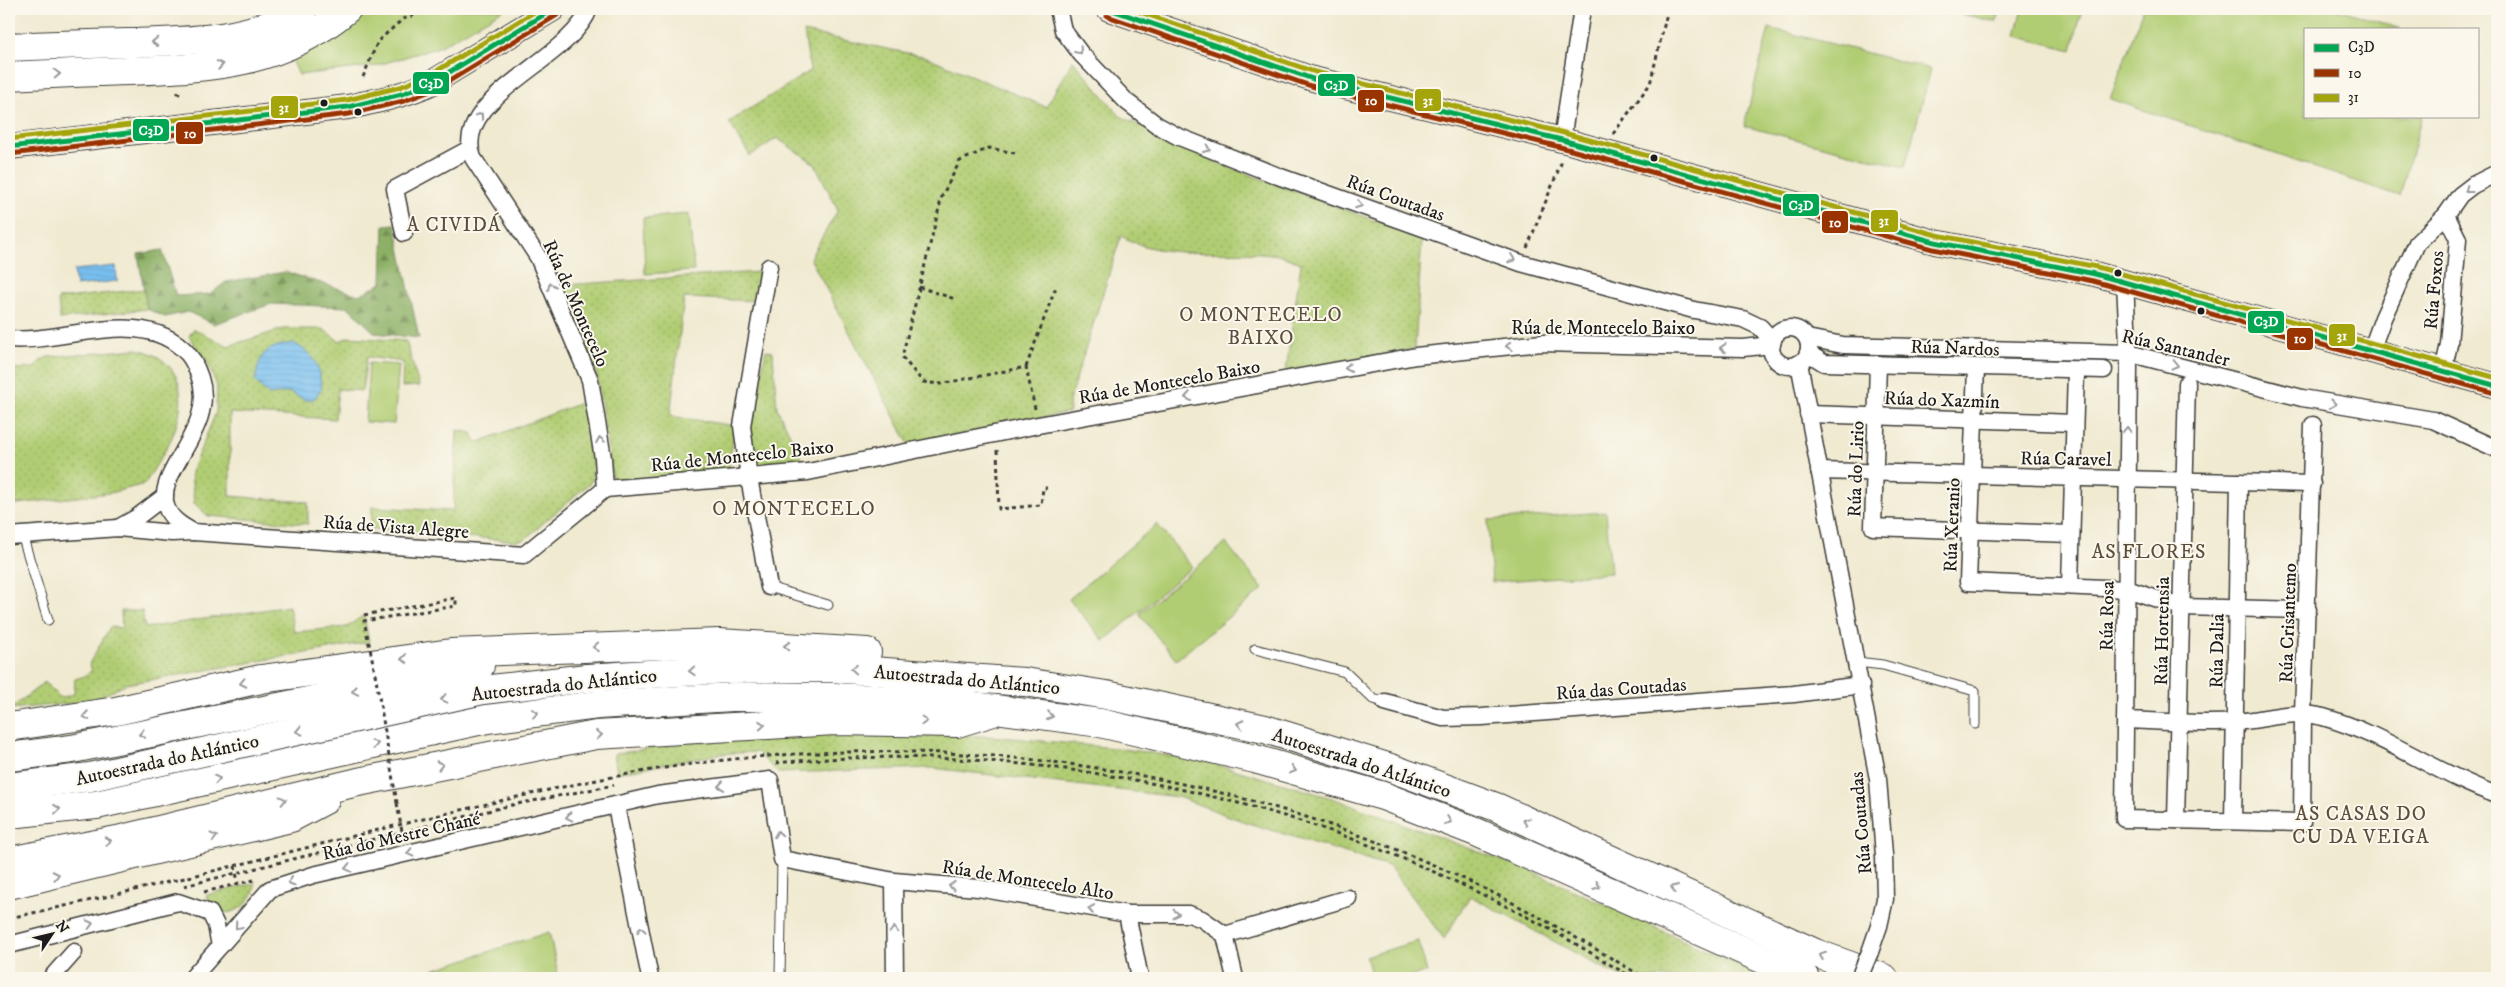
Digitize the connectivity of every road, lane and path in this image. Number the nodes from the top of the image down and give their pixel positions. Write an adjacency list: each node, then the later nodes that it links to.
1 (303, 9): 10 (highway, one-way to 10)
2 (347, 9): 11 (highway, one-way to 2)
3 (432, 9): 12 (path)
4 (553, 9): 14 (main road)
5 (589, 9): 15 (street, one-way to 5)
6 (1058, 9): 21 (street, Rúa Coutadas, one-way to 21)
7 (1109, 9): 13 (main road)
8 (1582, 9): 13 (street)
9 (1668, 9): 16 (path)
10 (9, 46)
11 (9, 76)
12 (362, 77)
13 (1566, 141): 16 (main road); 21 (path)
14 (9, 147)
15 (469, 149): 20 (street); 58 (street, Rúa de Montecelo, one-way to 15)
16 (1602, 150): 23 (main road)
17 (1015, 153): 24 (path)
18 (2497, 173): 19 (street, Rúa Foxos, one-way to 19)
19 (2446, 215): 29 (street, Rúa Foxos); 37 (street, Rúa Foxos)
20 (404, 234)
21 (1521, 263): 28 (street, Rúa Coutadas)
22 (769, 267): 51 (street)
23 (2125, 282): 29 (main road); 31 (street, Rúa Rosa)
24 (919, 287): 26 (path); 33 (path)
25 (1056, 287): 33 (path)
26 (955, 299)
27 (9, 339): 59 (street)
28 (1772, 343): 30 (street); 30 (street); 44 (street, Rúa de Montecelo Baixo, one-way to 44)
29 (2371, 350): 37 (main road)
30 (1805, 352): 31 (street, Rúa Santander); 32 (street, Rúa Nardos); 40 (street, Rúa Coutadas)
31 (2128, 353): 47 (street, Rúa Santander, one-way to 47); 53 (street, Rúa Rosa, one-way to 31)
32 (1878, 364): 34 (street, Rúa Nardos); 41 (street, Rúa do Lirio)
33 (1026, 367): 44 (path)
34 (1976, 367): 35 (street, Rúa Nardos); 42 (street, Rúa Xeranio)
35 (2076, 370): 36 (street, Rúa Nardos); 43 (street)
36 (2104, 370)
37 (2442, 372): 39 (main road)
38 (2187, 383): 54 (street, Rúa Hortensia)
39 (2497, 386)
40 (1808, 414): 41 (street, Rúa do Xazmín); 48 (street, Rúa Coutadas)
41 (1876, 416): 42 (street, Rúa do Xazmín); 49 (street, Rúa do Lirio)
42 (1975, 420): 43 (street, Rúa do Xazmín); 50 (street, Rúa Xeranio)
43 (2074, 423): 52 (street)
44 (1038, 425): 51 (street, Rúa de Montecelo Baixo)
45 (2313, 426): 56 (street, Rúa Crisantemo)
46 (997, 445): 57 (path)
47 (2497, 449)
48 (1819, 471): 49 (street, Rúa Caravel); 78 (street, Rúa Coutadas)
49 (1874, 472): 50 (street, Rúa Caravel); 63 (street, Rúa do Lirio)
50 (1973, 475): 52 (street, Rúa Caravel); 63 (street, Rúa Xeranio)
51 (749, 478): 58 (street, Rúa de Montecelo Baixo); 68 (street)
52 (2073, 478): 53 (street, Rúa Caravel); 65 (street)
53 (2126, 479): 54 (street, Rúa Caravel); 69 (street, Rúa Rosa)
54 (2184, 481): 55 (street, Rúa Caravel); 71 (street, Rúa Hortensia)
55 (2239, 482): 56 (street, Rúa Caravel); 72 (street, Rúa Dalia)
56 (2312, 484): 73 (street, Rúa Crisantemo)
57 (1047, 488)
58 (605, 489): 64 (street, Rúa de Vista Alegre)
59 (165, 496): 60 (street); 61 (street)
60 (169, 512): 62 (street); 64 (street)
61 (118, 528): 62 (street, Rúa de Vista Alegre); 66 (street, Rúa de Vista Alegre)
62 (140, 529): 64 (street, Rúa de Vista Alegre)
63 (1971, 530): 65 (street, Rúa do Lirio); 67 (street, Rúa Xeranio)
64 (193, 532)
65 (2072, 534): 67 (street)
66 (15, 535): 75 (lane)
67 (2070, 586): 69 (street, Rúa Xeranio)
68 (769, 587): 70 (lane)
69 (2127, 589): 71 (street, Rúa Xeranio); 84 (street, Rúa Rosa)
70 (828, 605)
71 (2181, 607): 72 (street, Rúa Xeranio); 85 (street, Rúa Hortensia)
72 (2237, 608): 73 (street, Rúa Xeranio); 86 (street, Rúa Dalia)
73 (2308, 610): 83 (street, Rúa Crisantemo)
74 (364, 615): 97 (path, bridge)
75 (48, 620)
76 (1255, 649): 81 (lane)
77 (557, 650): 79 (highway, one-way to 77); 88 (highway, one-way to 88); 89 (highway, one-way to 89)
78 (1857, 662): 80 (street, Rúa Coutadas); 87 (lane)
79 (1025, 682): 91 (highway, Autoestrada do Atlántico, one-way to 91); 124 (highway, Autoestrada do Atlántico, one-way to 79)
80 (1861, 685): 81 (street, Rúa das Coutadas); 123 (street, Rúa Coutadas, bridge)
81 (1385, 702)
82 (1001, 709): 90 (highway, one-way to 82); 94 (highway, Autoestrada do Atlántico, one-way to 82); 122 (highway, Autoestrada do Atlántico, one-way to 122)
83 (2303, 713): 86 (street); 92 (street); 96 (street, Rúa Crisantemo)
84 (2125, 720): 85 (street); 95 (street, Rúa Rosa)
85 (2179, 721): 86 (street); 95 (street, Rúa Hortensia)
86 (2235, 722): 96 (street, Rúa Dalia)
87 (1975, 724)
88 (9, 727)
89 (9, 757)
90 (358, 782): 100 (highway, one-way to 90); 103 (highway, one-way to 90)
91 (9, 787)
92 (2497, 795)
93 (616, 806): 99 (street, one-way to 93); 111 (street, Rúa do Mestre Chané, one-way to 111); 115 (street, one-way to 93)
94 (9, 814)
95 (2176, 820): 96 (street)
96 (2233, 821)
97 (401, 824): 98 (path); 101 (path); 121 (path)
98 (402, 832)
99 (782, 860): 102 (street, Rúa de Montecelo Alto); 116 (lane)
100 (9, 861)
101 (235, 866): 104 (path); 107 (path)
102 (894, 881): 106 (street, Rúa de Montecelo Alto, one-way to 102); 117 (street, one-way to 102)
103 (9, 885)
104 (214, 890)
105 (1348, 898): 109 (street)
106 (1127, 914): 109 (street, Rúa de Montecelo Alto, one-way to 109); 118 (street, Rúa de Montecelo Alto)
107 (9, 918)
108 (1542, 925): 120 (path)
109 (1225, 935): 119 (street)
110 (9, 945): 111 (street, one-way to 111)
111 (220, 946): 114 (street, Rúa do Mestre Chané)
112 (74, 952): 113 (street)
113 (51, 978)
114 (192, 978)
115 (650, 978)
116 (780, 978)
117 (895, 978)
118 (1140, 978)
119 (1235, 978)
120 (1633, 978)
121 (1645, 978)
122 (1804, 978)
123 (1859, 978)
124 (1884, 978)

